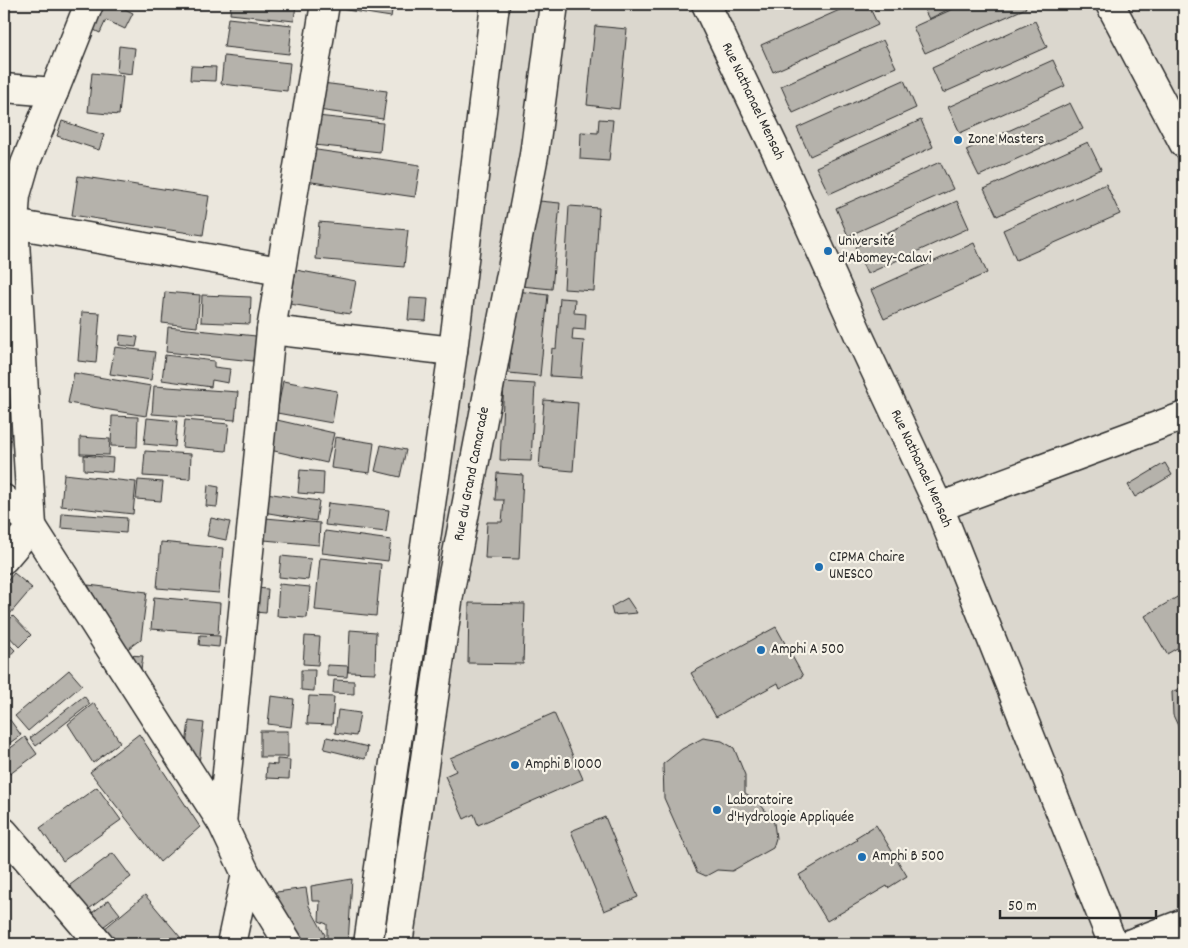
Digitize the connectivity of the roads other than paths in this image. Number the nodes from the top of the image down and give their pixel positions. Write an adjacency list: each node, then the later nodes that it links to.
1 (90, 4): 8 (street)
2 (324, 4): 11 (street)
3 (495, 4): 13 (street)
4 (554, 4): 27 (street, Rue du Grand Camarade)
5 (706, 4): 16 (street, Rue Nathanael Mensah)
6 (1110, 4): 9 (street)
7 (4, 88): 8 (street)
8 (54, 92): 10 (street)
9 (1184, 144)
10 (14, 224): 11 (street); 17 (street)
11 (280, 271): 12 (street)
12 (271, 330): 13 (street); 19 (street)
13 (453, 351): 26 (street)
14 (1184, 416): 16 (street)
15 (4, 499): 17 (street)
16 (940, 506): 28 (street, Rue Nathanael Mensah)
17 (32, 526): 18 (street); 19 (street)
18 (4, 559)
19 (222, 823): 21 (street)
20 (4, 832): 23 (street)
21 (246, 874): 24 (street); 25 (street)
22 (1184, 923): 29 (street)
23 (88, 939)
24 (231, 944)
25 (289, 944)
26 (368, 944)
27 (398, 944)
28 (1113, 944)
29 (1129, 944)

